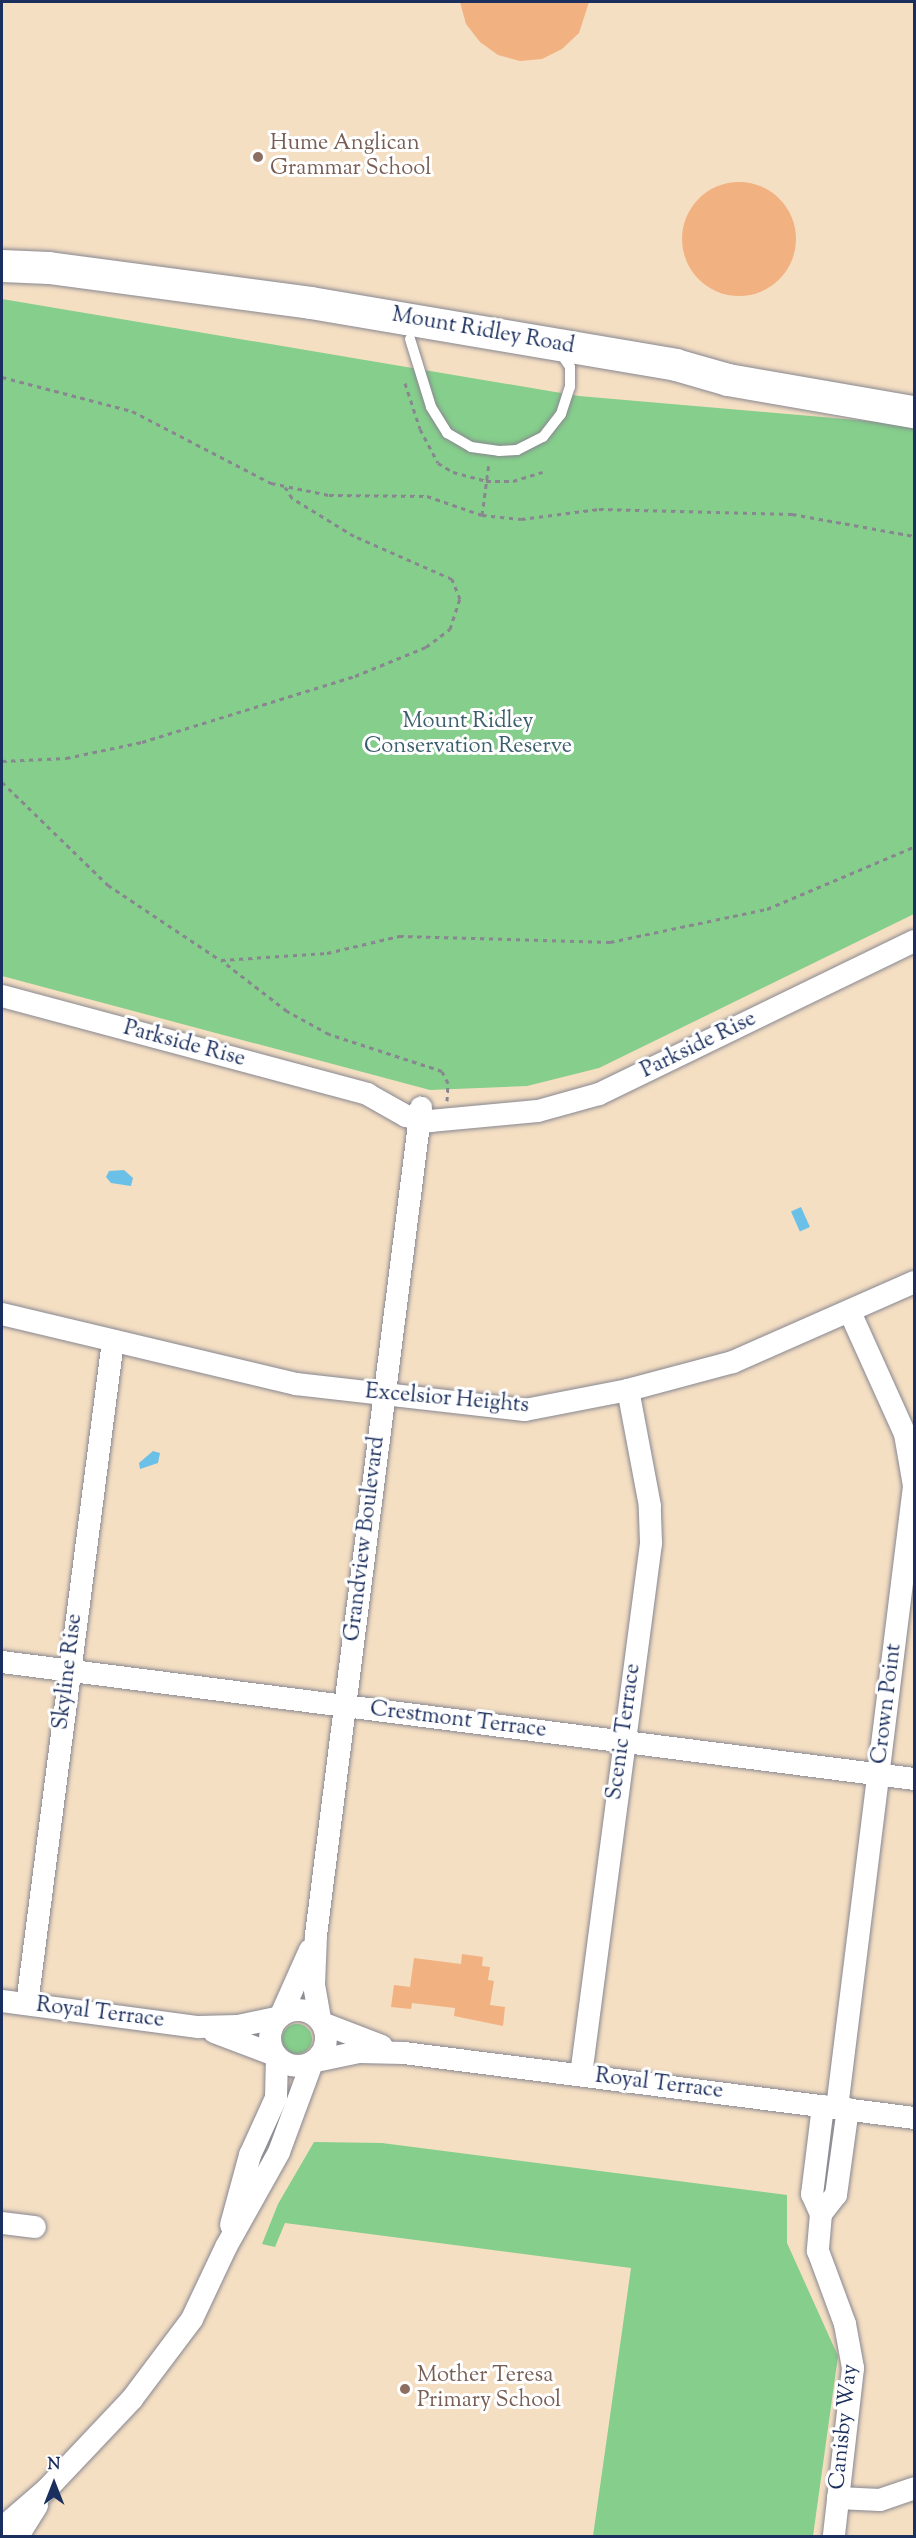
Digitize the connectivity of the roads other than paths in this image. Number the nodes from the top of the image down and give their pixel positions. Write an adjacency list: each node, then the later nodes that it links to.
1 (2, 258): 3 (street, Mount Ridley Road)
2 (2, 266): 3 (street, Mount Ridley Road)
3 (49, 268): 4 (street, Mount Ridley Road)
4 (239, 295): 5 (street); 6 (street, Mount Ridley Road)
5 (410, 339): 6 (street); 6 (lane)
6 (563, 356): 7 (street)
7 (915, 412)
8 (915, 941): 11 (street, Parkside Rise)
9 (2, 996): 10 (street, Parkside Rise)
10 (420, 1114): 11 (street, Parkside Rise); 11 (street, Parkside Rise); 17 (street, Grandview Boulevard)
11 (472, 1114)
12 (915, 1282): 13 (street, Excelsior Heights)
13 (850, 1312): 16 (street, Excelsior Heights); 22 (street, Crown Point)
14 (2, 1314): 15 (street, Excelsior Heights)
15 (113, 1341): 17 (street, Excelsior Heights); 19 (street, Skyline Rise)
16 (628, 1390): 17 (street, Excelsior Heights); 21 (street, Scenic Terrace)
17 (384, 1396): 20 (street, Grandview Boulevard)
18 (2, 1662): 19 (street, Crestmont Terrace)
19 (69, 1671): 20 (street, Crestmont Terrace); 26 (street, Skyline Rise)
20 (344, 1706): 21 (street, Crestmont Terrace); 24 (street, Grandview Boulevard)
21 (623, 1742): 22 (street, Crestmont Terrace); 33 (street, Scenic Terrace)
22 (879, 1775): 23 (street, Crestmont Terrace); 34 (street, Crown Point)
23 (915, 1779)
24 (316, 1935): 27 (street, Grandview Boulevard); 28 (street, Grandview Boulevard)
25 (2, 2001): 26 (street, Royal Terrace)
26 (27, 2004): 29 (street, Royal Terrace)
27 (279, 2017): 28 (street); 29 (street, Royal Terrace); 31 (street)
28 (321, 2021): 30 (street, Royal Terrace); 32 (street)
29 (198, 2026): 31 (street, Royal Terrace)
30 (404, 2053): 32 (street, Royal Terrace); 33 (street, Royal Terrace)
31 (276, 2057): 32 (street); 38 (street)
32 (314, 2062): 38 (street)
33 (581, 2075): 34 (street, Royal Terrace)
34 (836, 2108): 35 (street, Royal Terrace); 41 (street, Canisby Way)
35 (915, 2118)
36 (2, 2223): 37 (street)
37 (34, 2227)
38 (226, 2247): 40 (street)
39 (915, 2488): 41 (street)
40 (47, 2489): 42 (street); 43 (street)
41 (838, 2498): 44 (street, Canisby Way)
42 (2, 2528)
43 (18, 2536)
44 (834, 2536)

